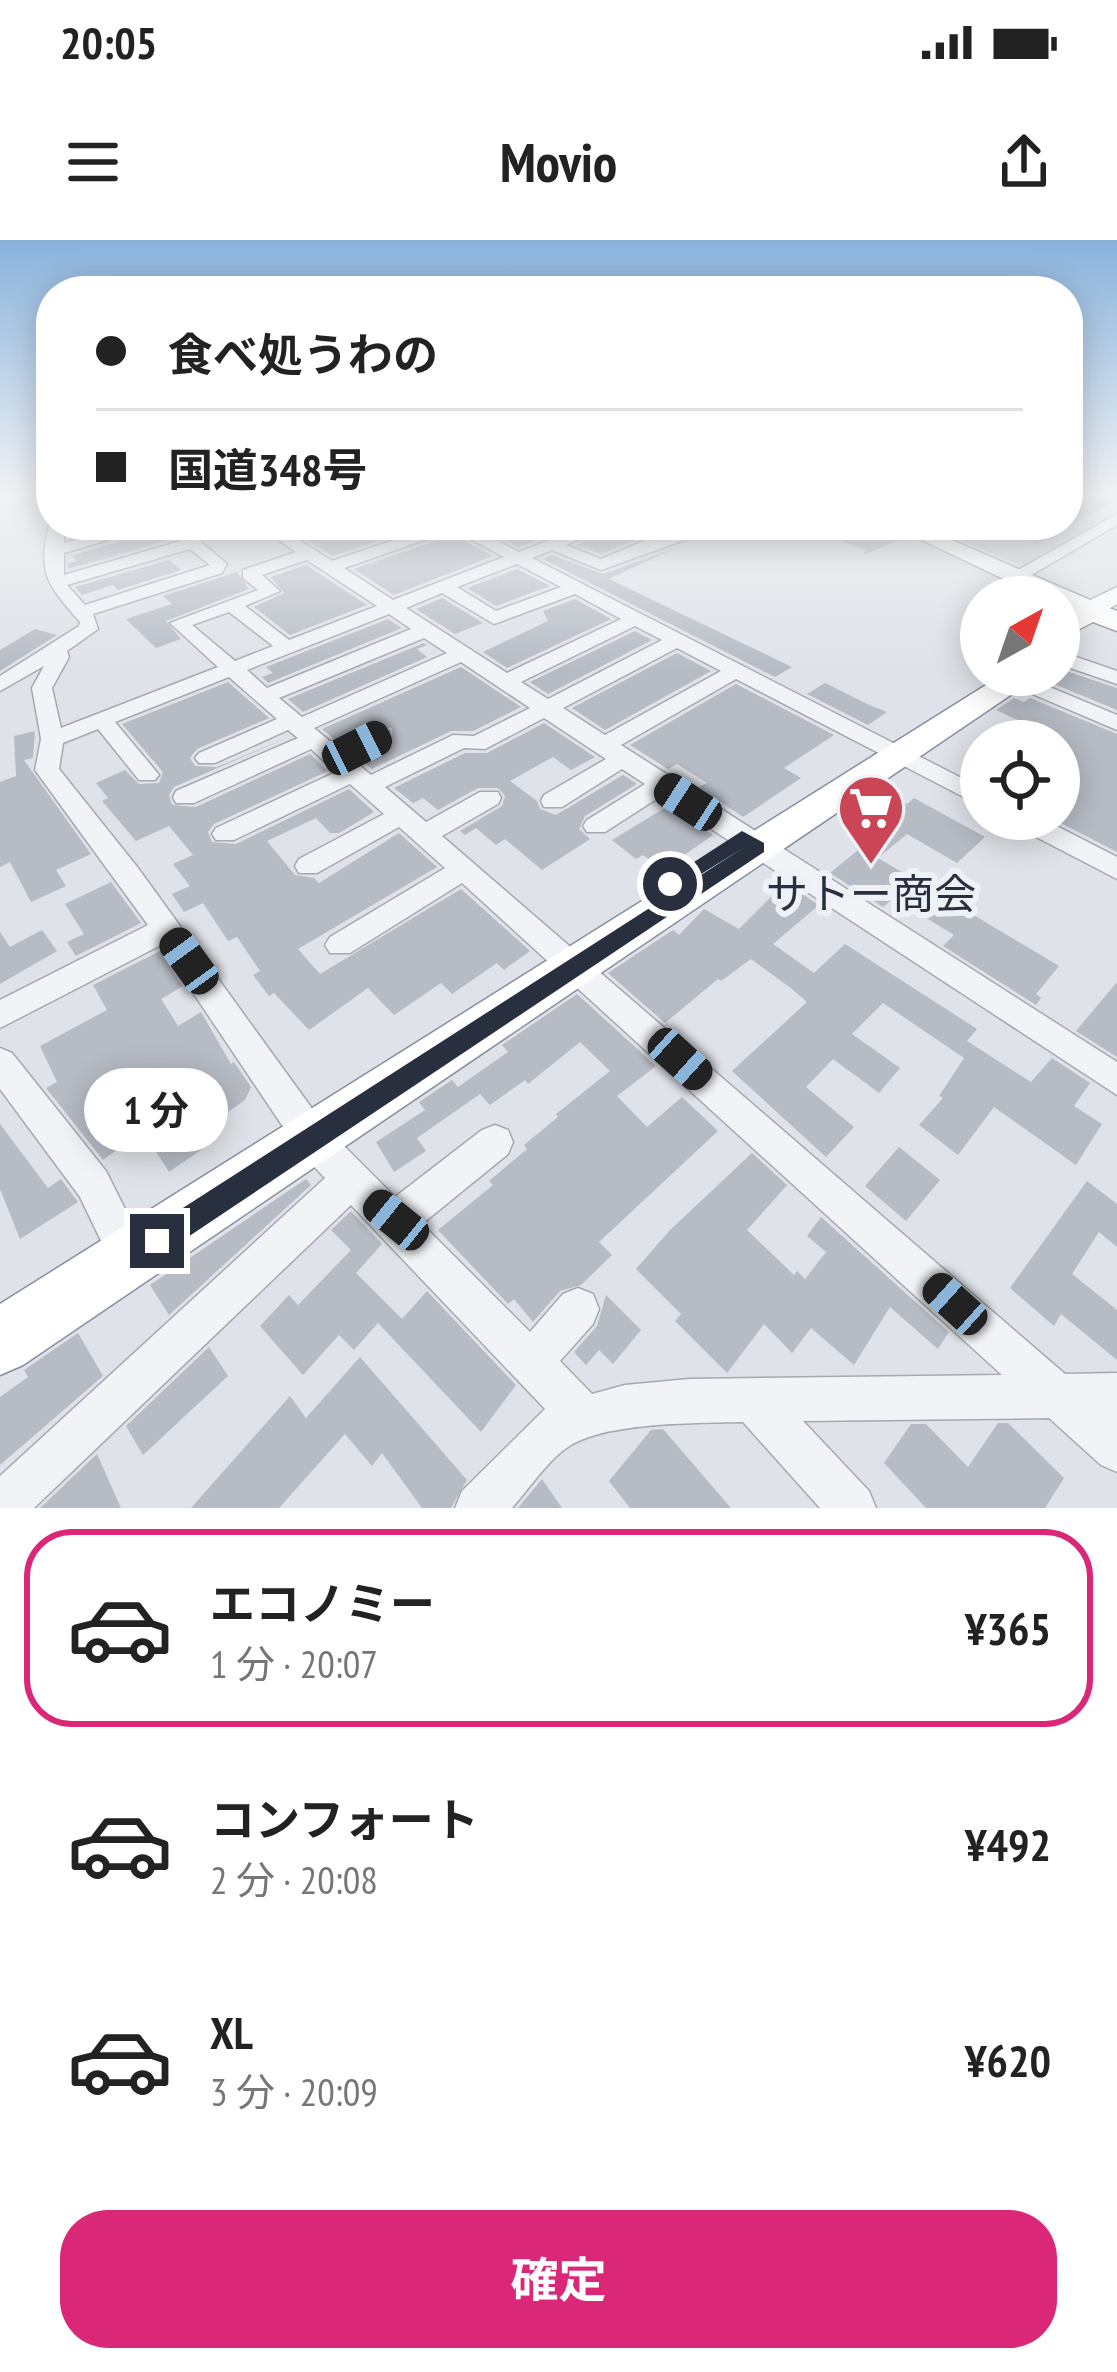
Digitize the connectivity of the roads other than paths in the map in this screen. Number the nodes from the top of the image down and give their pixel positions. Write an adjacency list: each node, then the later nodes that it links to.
1 (53, 551): 18 (street)
2 (165, 551): 18 (street)
3 (203, 551): 23 (street)
4 (307, 551): 14 (street)
5 (355, 551): 14 (street)
6 (506, 551): 13 (street)
7 (534, 551): 13 (street)
8 (573, 551): 9 (street)
9 (635, 551)
10 (937, 551): 15 (main road)
11 (957, 551): 16 (main road)
12 (1062, 551): 17 (street)
13 (518, 557): 19 (street); 20 (street)
14 (318, 561): 21 (street); 22 (street)
15 (991, 576)
16 (1012, 576)
17 (1019, 576)
18 (55, 583): 23 (street)
19 (443, 586): 20 (street); 22 (street)
20 (575, 588): 24 (street)
21 (232, 604): 27 (street); 31 (street)
22 (387, 607): 25 (street); 27 (street)
23 (82, 612): 28 (street)
24 (635, 619): 26 (street); 34 (street)
25 (423, 631): 29 (street); 38 (street)
26 (677, 640): 32 (street); 39 (street)
27 (286, 646): 31 (street)
28 (57, 648): 35 (street); 44 (street)
29 (460, 655): 34 (street); 42 (street)
30 (1080, 663): 33 (street)
31 (229, 668): 38 (street); 40 (street)
32 (736, 670): 45 (street); 46 (street)
33 (1117, 678)
34 (502, 682): 39 (street)
35 (0, 685)
36 (981, 696): 45 (highway)
37 (1055, 696): 41 (street)
38 (262, 697): 42 (street)
39 (544, 710): 46 (street); 48 (street)
40 (102, 720): 44 (street); 49 (street)
41 (1117, 723)
42 (300, 729): 47 (street); 48 (street); 52 (street)
43 (381, 736): 48 (street)
44 (52, 739): 64 (street)
45 (892, 752): 51 (street); 60 (highway)
46 (611, 753): 50 (street); 54 (street)
47 (207, 758)
48 (350, 773): 55 (street); 57 (street)
49 (147, 776)
50 (661, 785): 56 (street); 60 (street)
51 (960, 787)
52 (185, 797)
53 (489, 798): 58 (street)
54 (553, 801)
55 (400, 816): 58 (street); 61 (street)
56 (596, 826)
57 (225, 835)
58 (423, 835): 63 (street)
59 (1063, 840): 62 (street)
60 (749, 843): 66 (highway); 69 (street)
61 (308, 866)
62 (1117, 868)
63 (463, 870): 65 (street); 66 (street)
64 (166, 928): 67 (street); 70 (street)
65 (340, 944)
66 (569, 960): 70 (highway); 80 (street)
67 (0, 1015)
68 (0, 1063): 74 (street)
69 (1117, 1080)
70 (307, 1130): 72 (street); 74 (highway); 77 (highway)
71 (495, 1142): 73 (street)
72 (349, 1181): 73 (street); 84 (street)
73 (396, 1220): 78 (street)
74 (120, 1238): 76 (highway)
75 (578, 1309): 78 (street)
76 (0, 1314)
77 (0, 1342)
78 (532, 1361): 82 (street)
79 (1117, 1395): 80 (street)
80 (1058, 1396): 81 (street); 83 (street)
81 (755, 1403): 82 (street); 86 (street)
82 (583, 1416): 85 (street)
83 (1117, 1449)
84 (0, 1508)
85 (479, 1508)
86 (852, 1508)

